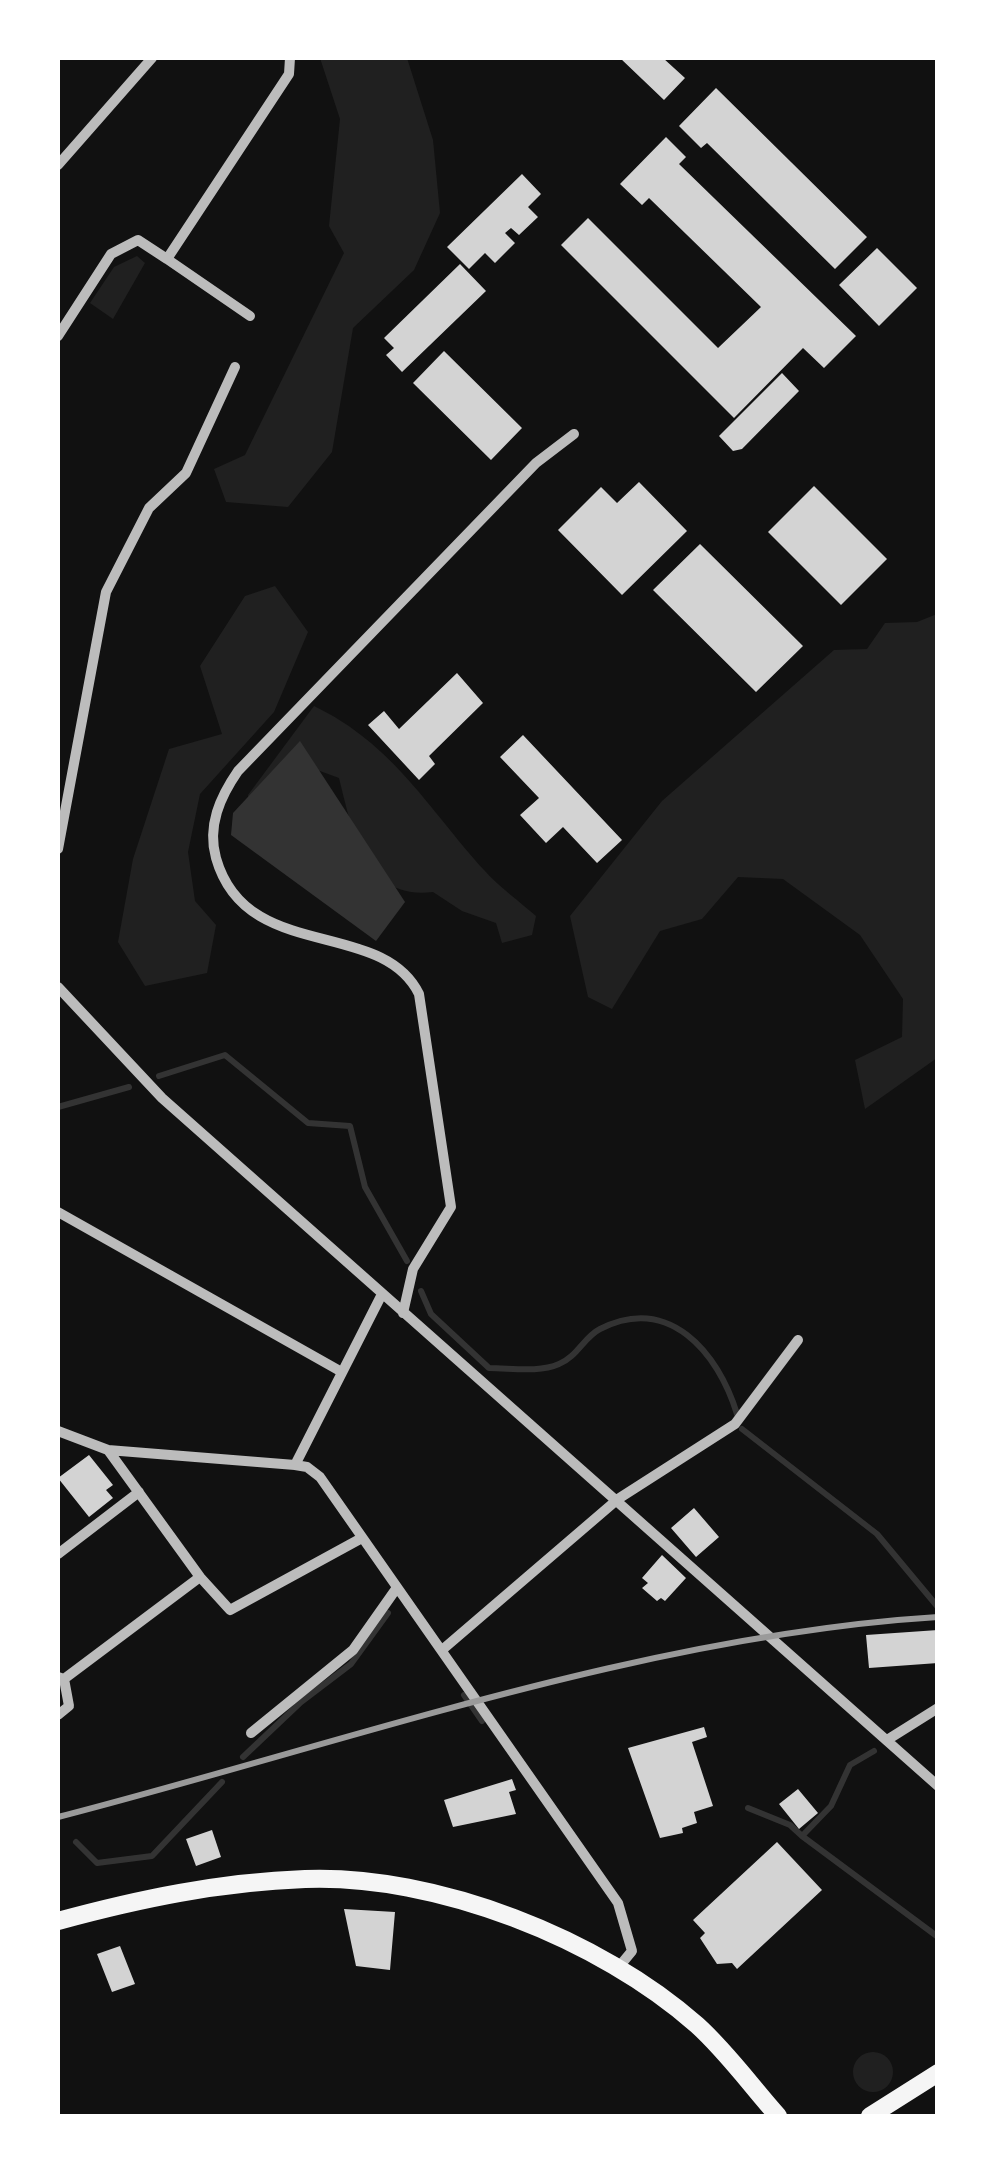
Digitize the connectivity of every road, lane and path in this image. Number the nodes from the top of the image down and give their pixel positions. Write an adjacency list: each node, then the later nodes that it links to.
1 (152, 58): 3 (street)
2 (290, 58): 4 (street)
3 (58, 165)
4 (167, 259): 5 (street); 6 (street)
5 (250, 316)
6 (58, 336)
7 (235, 368): 9 (street)
8 (574, 434): 13 (street)
9 (58, 850)
10 (58, 987): 12 (street)
11 (58, 1212): 15 (street)
12 (382, 1296): 13 (street); 15 (street)
13 (403, 1313): 20 (street)
14 (798, 1340): 20 (street)
15 (340, 1371): 18 (street)
16 (58, 1431): 17 (street)
17 (108, 1450): 18 (street); 19 (street)
18 (296, 1466): 21 (street)
19 (139, 1492): 22 (street); 23 (street)
20 (618, 1500): 25 (street); 30 (street)
21 (360, 1539): 23 (street); 24 (street)
22 (58, 1554)
23 (200, 1577): 26 (street)
24 (396, 1589): 25 (street); 29 (street)
25 (442, 1650): 33 (street)
26 (60, 1678): 28 (street)
27 (938, 1708): 30 (street)
28 (58, 1715)
29 (251, 1733)
30 (887, 1740): 31 (street)
31 (938, 1786)
32 (58, 1921): 33 (main road)
33 (618, 1968): 35 (main road)
34 (938, 2072): 36 (main road)
35 (778, 2116)
36 (870, 2116)

